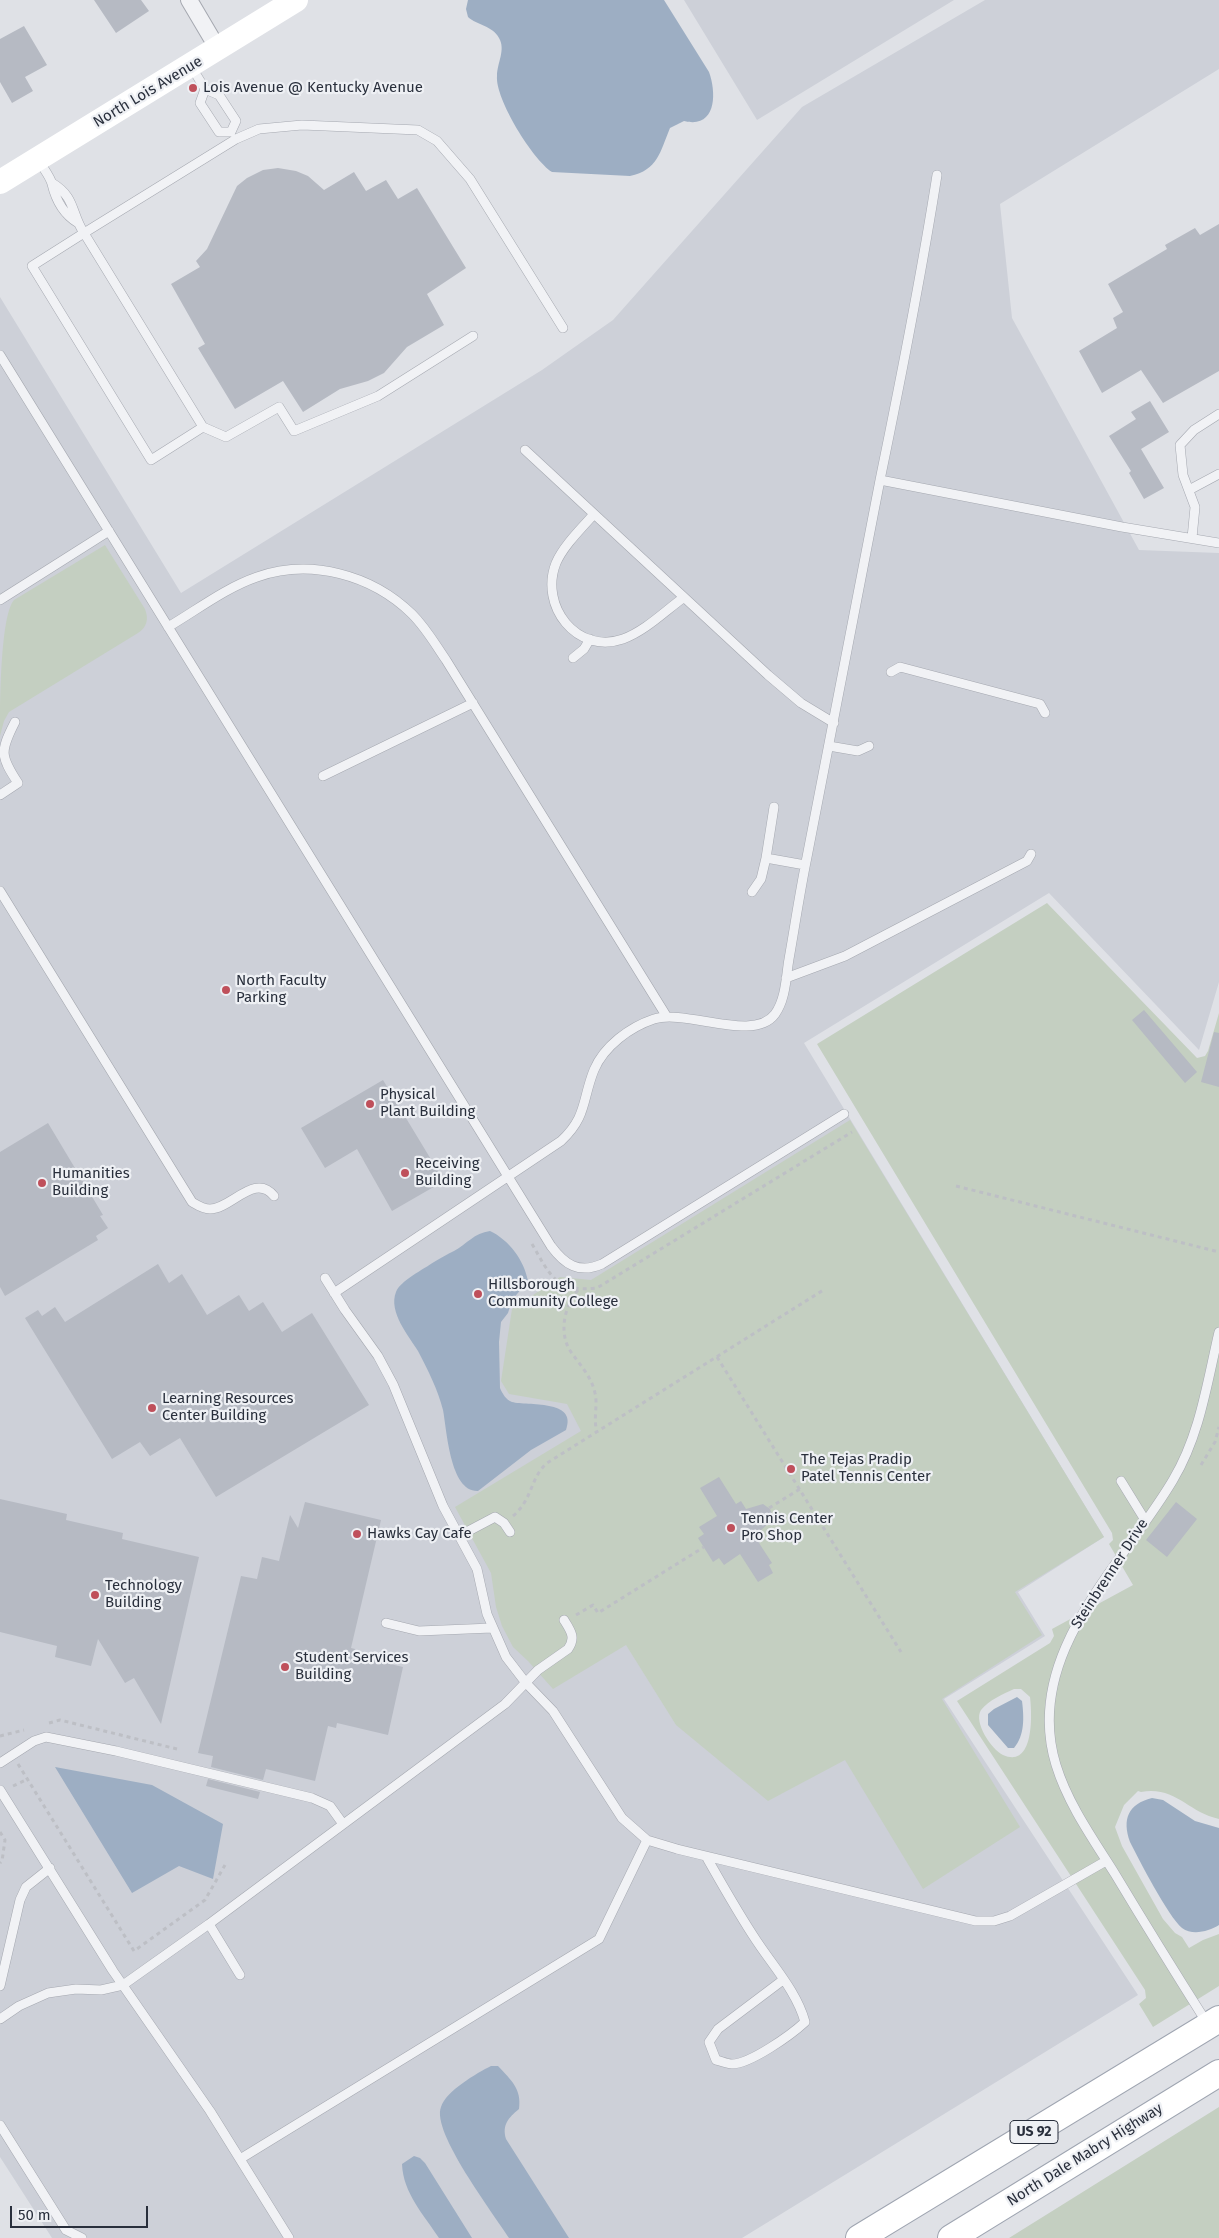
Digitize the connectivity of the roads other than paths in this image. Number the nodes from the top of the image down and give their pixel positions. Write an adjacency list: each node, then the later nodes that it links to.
1 (189, 0): 3 (street)
2 (296, 0): 3 (street, North Lois Avenue)
3 (218, 49): 4 (street, North Lois Avenue)
4 (191, 66): 5 (lane); 7 (street, North Lois Avenue)
5 (205, 89): 6 (lane); 6 (lane)
6 (234, 136): 10 (lane); 11 (lane)
7 (38, 159): 9 (street, North Lois Avenue); 10 (lane)
8 (937, 175): 18 (lane)
9 (0, 182)
10 (84, 233): 15 (lane); 15 (lane)
11 (563, 328)
12 (473, 336): 15 (lane)
13 (0, 355): 21 (lane)
14 (1219, 414): 19 (lane)
15 (203, 427)
16 (524, 450): 20 (lane)
17 (1219, 474): 19 (lane)
18 (880, 480): 22 (lane); 33 (lane)
19 (1189, 490): 22 (lane)
20 (594, 514): 24 (lane); 27 (lane)
21 (109, 531): 25 (lane); 26 (lane)
22 (1192, 538): 23 (lane)
23 (1219, 543)
24 (683, 598): 27 (lane); 33 (lane)
25 (0, 600)
26 (168, 627): 30 (lane); 47 (lane)
27 (590, 639): 28 (lane)
28 (573, 658)
29 (891, 672): 31 (lane)
30 (473, 703): 36 (lane); 45 (lane)
31 (1045, 714)
32 (15, 722): 37 (lane)
33 (834, 723): 34 (lane)
34 (829, 746): 35 (lane); 41 (lane)
35 (870, 746)
36 (323, 776)
37 (0, 795)
38 (774, 807): 40 (lane)
39 (1031, 854): 44 (lane)
40 (766, 858): 41 (lane); 43 (lane)
41 (805, 865): 44 (lane)
42 (0, 891): 48 (lane)
43 (752, 892)
44 (786, 978): 45 (lane)
45 (667, 1016): 47 (lane)
46 (844, 1114): 47 (lane)
47 (508, 1176): 50 (lane)
48 (274, 1196)
49 (325, 1278): 50 (lane)
50 (334, 1293): 55 (lane)
51 (1219, 1332): 53 (lane, Steinbrenner Drive)
52 (1121, 1481): 53 (lane)
53 (1145, 1520): 65 (lane, Steinbrenner Drive)
54 (510, 1532): 55 (lane)
55 (459, 1536): 58 (lane)
56 (565, 1621): 59 (lane)
57 (386, 1623): 58 (lane)
58 (492, 1628): 59 (lane)
59 (526, 1683): 62 (lane); 63 (lane)
60 (0, 1763): 62 (lane)
61 (0, 1790): 66 (lane)
62 (344, 1824): 67 (lane)
63 (648, 1840): 64 (lane); 76 (lane)
64 (707, 1858): 65 (lane); 69 (lane)
65 (1106, 1861): 73 (lane, Steinbrenner Drive)
66 (50, 1868): 70 (lane); 71 (lane)
67 (209, 1924): 68 (lane); 70 (lane)
68 (240, 1975)
69 (783, 1980): 69 (lane)
70 (123, 1985): 72 (lane); 76 (lane)
71 (0, 1986)
72 (0, 2019)
73 (1215, 2029): 79 (main road, US 92)
74 (1219, 2073): 80 (main road, North Dale Mabry Highway)
75 (0, 2125): 77 (lane)
76 (240, 2159): 78 (lane)
77 (82, 2238)
78 (289, 2238)
79 (859, 2238)
80 (951, 2238)

